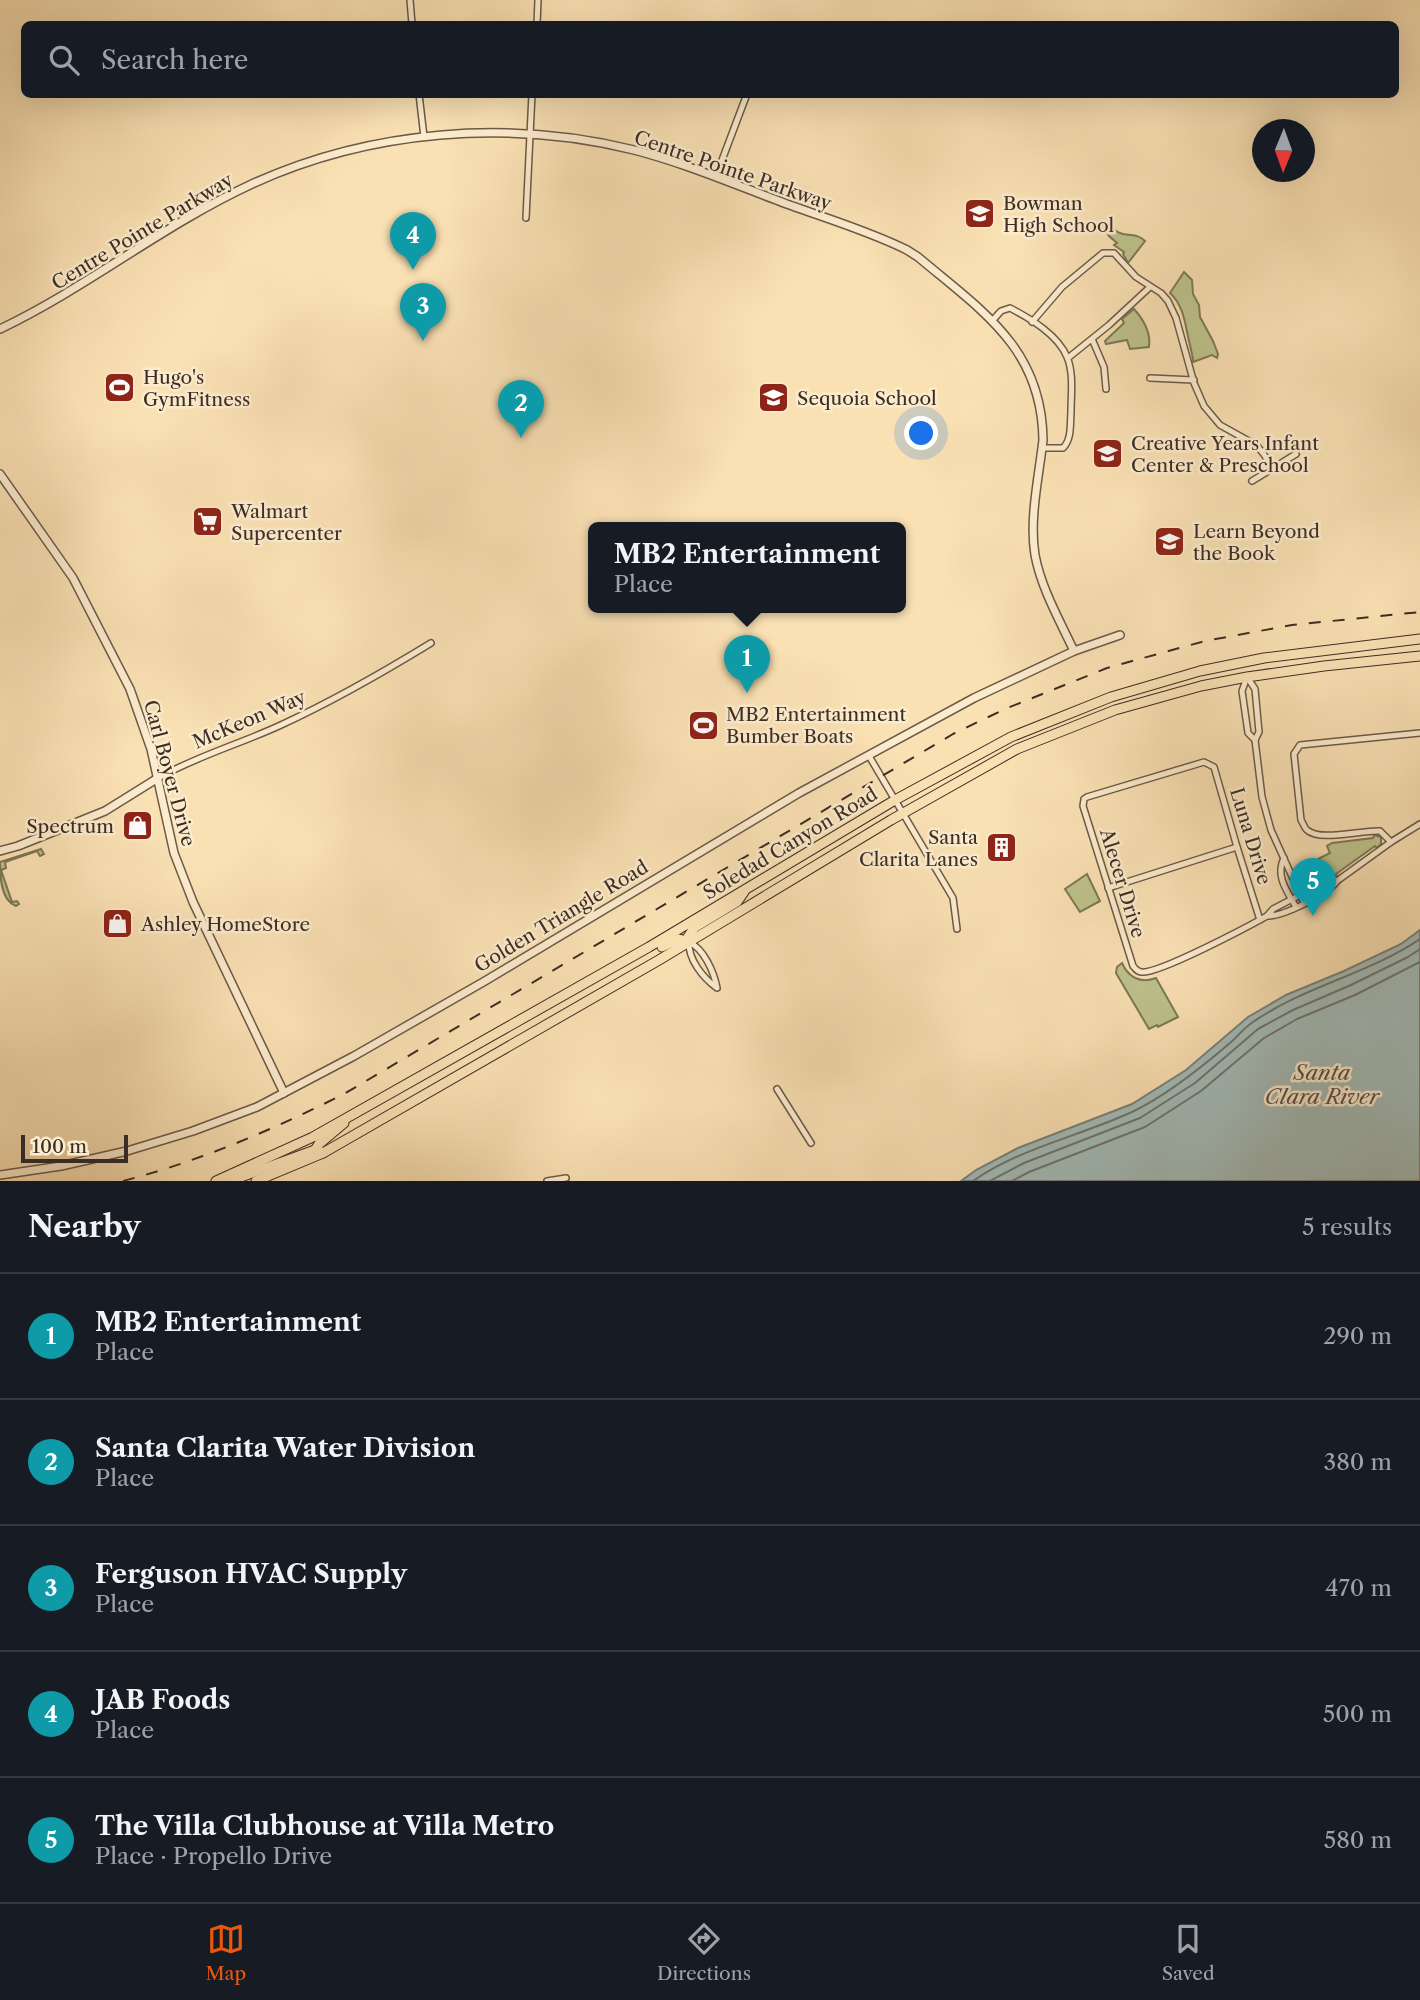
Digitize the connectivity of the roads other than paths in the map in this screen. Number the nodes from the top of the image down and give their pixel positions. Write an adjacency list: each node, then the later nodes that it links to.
1 (410, 0): 3 (street)
2 (538, 0): 4 (street)
3 (412, 21)
4 (537, 21)
5 (419, 98): 9 (street)
6 (532, 98): 8 (street)
7 (745, 98): 10 (street)
8 (530, 134): 9 (street, Centre Pointe Parkway); 10 (street, Centre Pointe Parkway); 11 (street)
9 (424, 137): 15 (street, Centre Pointe Parkway)
10 (716, 176): 13 (street, Centre Pointe Parkway)
11 (526, 218)
12 (1150, 287): 14 (street); 16 (street); 19 (street)
13 (992, 321): 14 (street); 21 (street, Centre Pointe Parkway)
14 (1032, 322): 17 (street)
15 (0, 329)
16 (1092, 339): 17 (street); 20 (street)
17 (1068, 358): 21 (street)
18 (1150, 378): 19 (street)
19 (1194, 380): 23 (street)
20 (1106, 389)
21 (1042, 448): 29 (street, Centre Pointe Parkway)
22 (1296, 454): 23 (street)
23 (1273, 468): 25 (street)
24 (0, 474): 37 (street, Carl Boyer Drive)
25 (1252, 481)
26 (1120, 635): 29 (street, Golden Triangle Road)
27 (1420, 639): 31 (main road, Soledad Canyon Road)
28 (431, 643): 37 (street, McKeon Way)
29 (1074, 651): 35 (street, Golden Triangle Road)
30 (1420, 656): 32 (main road, Soledad Canyon Road)
31 (1245, 662): 32 (main road); 38 (main road, Soledad Canyon Road)
32 (1247, 677): 34 (street); 34 (street); 39 (main road, Soledad Canyon Road)
33 (1420, 733): 41 (street)
34 (1255, 740): 44 (street)
35 (869, 756): 38 (street); 58 (street, Golden Triangle Road)
36 (1210, 764): 42 (street, Luna Drive); 47 (street, Alecer Drive)
37 (158, 778): 43 (street, McKeon Way); 58 (street, Carl Boyer Drive)
38 (895, 800): 39 (street); 46 (main road, Soledad Canyon Road)
39 (903, 813): 54 (street); 55 (main road, Soledad Canyon Road)
40 (1420, 824): 41 (street)
41 (1391, 842): 45 (street)
42 (1237, 847): 47 (street); 53 (street, Luna Drive)
43 (0, 851)
44 (1284, 858): 48 (street); 49 (street)
45 (1337, 881): 48 (street); 50 (street)
46 (747, 887): 55 (main road); 56 (main road, Soledad Canyon Road)
47 (1108, 888): 53 (street, Alecer Drive)
48 (1300, 894): 49 (street); 50 (street)
49 (1291, 899): 51 (street); 52 (street)
50 (1304, 903): 51 (street)
51 (1296, 907): 52 (street)
52 (1267, 916): 53 (street)
53 (1260, 920)
54 (957, 929)
55 (689, 942): 55 (street); 56 (main road); 61 (main road, Soledad Canyon Road)
56 (562, 997): 59 (main road, Soledad Canyon Road)
57 (777, 1089): 60 (street)
58 (284, 1093): 62 (street, Golden Triangle Road)
59 (354, 1114): 61 (main road); 64 (main road, Soledad Canyon Road)
60 (811, 1143)
61 (317, 1154): 65 (main road); 66 (main road, Soledad Canyon Road)
62 (0, 1175)
63 (566, 1178): 67 (street)
64 (216, 1181)
65 (226, 1181)
66 (256, 1181)
67 (547, 1181)

